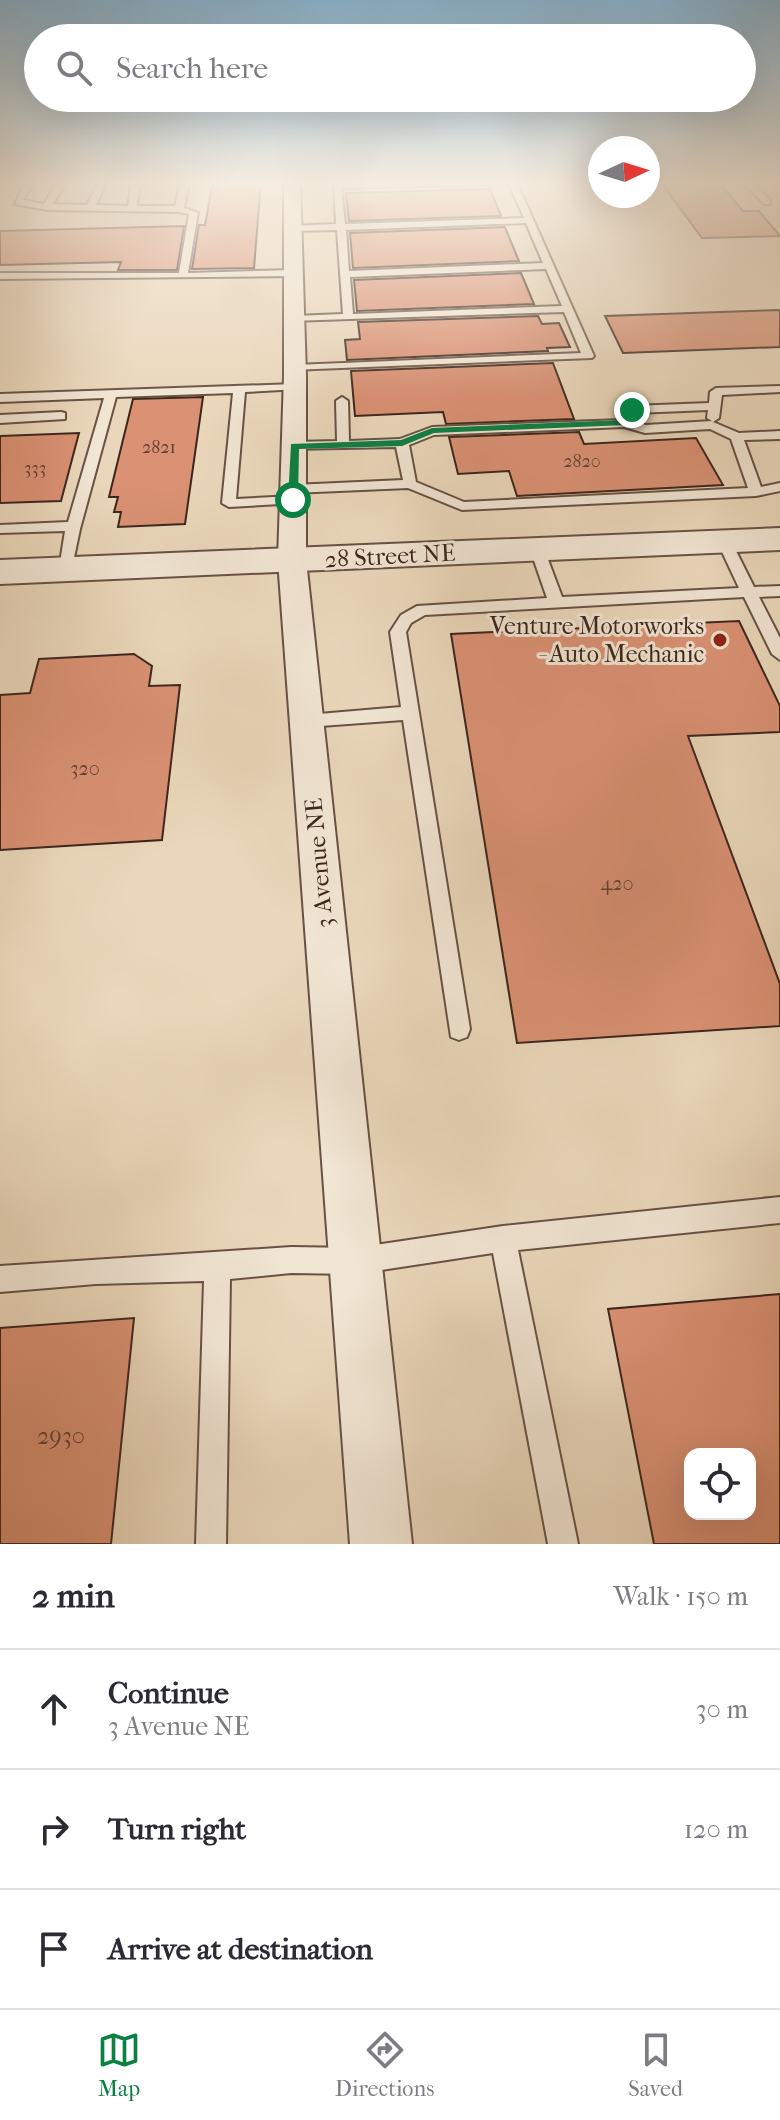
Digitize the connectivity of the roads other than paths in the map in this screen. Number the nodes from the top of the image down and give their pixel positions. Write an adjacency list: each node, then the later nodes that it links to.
1 (187, 253): 9 (lane)
2 (293, 253): 6 (street, 3 Avenue NE)
3 (343, 253): 7 (lane)
4 (543, 253): 5 (lane)
5 (549, 266): 7 (lane); 10 (lane)
6 (293, 273): 9 (lane); 12 (street, 3 Avenue NE)
7 (344, 274): 11 (lane)
8 (0, 276): 9 (lane)
9 (183, 276)
10 (568, 309): 11 (lane); 13 (lane)
11 (348, 317): 12 (lane)
12 (294, 319): 13 (street, 3 Avenue NE)
13 (295, 378): 14 (lane); 28 (street, 3 Avenue NE)
14 (239, 389): 16 (lane); 32 (lane)
15 (780, 389): 19 (lane)
16 (111, 393): 17 (lane); 33 (lane)
17 (0, 398)
18 (342, 401): 27 (lane)
19 (714, 406): 22 (lane); 23 (lane)
20 (61, 416): 21 (lane)
21 (0, 419)
22 (625, 423): 23 (lane); 26 (lane)
23 (712, 425): 25 (lane)
24 (780, 435): 25 (lane)
25 (737, 437): 31 (lane)
26 (402, 443): 27 (lane); 29 (lane)
27 (343, 445): 28 (lane)
28 (294, 446): 32 (street, 3 Avenue NE)
29 (410, 484): 31 (lane); 32 (lane)
30 (780, 487): 31 (lane)
31 (756, 492)
32 (293, 495): 38 (street, 3 Avenue NE)
33 (73, 528): 34 (lane); 39 (lane)
34 (0, 529)
35 (780, 539): 36 (street, 28 Street NE)
36 (724, 541): 37 (street, 28 Street NE); 42 (lane)
37 (537, 549): 38 (street, 28 Street NE); 43 (lane)
38 (292, 560): 39 (street, 28 Street NE); 46 (street, 3 Avenue NE)
39 (66, 569): 40 (street, 28 Street NE)
40 (0, 572)
41 (780, 591): 42 (lane)
42 (749, 592): 43 (lane); 44 (lane)
43 (556, 602): 45 (lane)
44 (780, 654)
45 (411, 713): 46 (lane); 47 (lane)
46 (307, 721): 50 (street, 3 Avenue NE)
47 (459, 1029)
48 (780, 1210): 49 (lane)
49 (503, 1239): 50 (lane); 55 (lane)
50 (355, 1261): 51 (lane); 54 (street, 3 Avenue NE)
51 (217, 1267): 52 (lane); 53 (lane)
52 (0, 1279)
53 (211, 1544)
54 (381, 1544)
55 (563, 1544)

